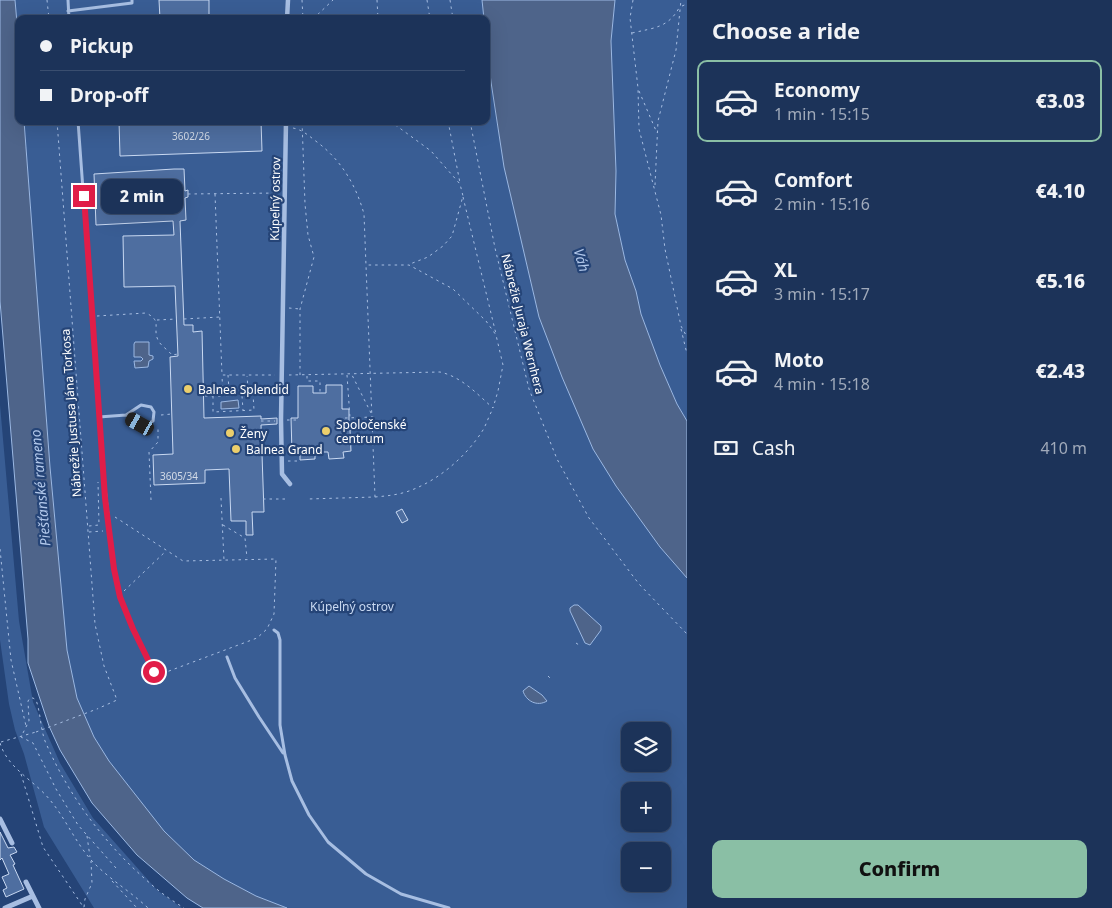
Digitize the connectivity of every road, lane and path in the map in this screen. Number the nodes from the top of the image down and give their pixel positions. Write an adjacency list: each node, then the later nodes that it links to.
1 (47, 0): 15 (path)
2 (68, 0): 14 (lane)
3 (132, 0): 14 (lane)
4 (288, 0): 17 (street)
5 (302, 0): 18 (path)
6 (333, 0): 19 (path)
7 (377, 0): 20 (path)
8 (427, 0): 21 (path)
9 (450, 0): 22 (path)
10 (632, 0): 23 (path)
11 (681, 0): 13 (path)
12 (687, 4): 13 (path)
13 (681, 6): 23 (path); 34 (path)
14 (68, 10): 16 (lane)
15 (49, 15)
16 (69, 15)
17 (287, 15)
18 (303, 15)
19 (317, 15)
20 (378, 15)
21 (429, 15)
22 (452, 15)
23 (631, 33): 24 (path)
24 (638, 88): 34 (path); 36 (path)
25 (57, 125): 90 (path, Nábrežie Justusa Jána Torkosa)
26 (78, 125): 45 (lane)
27 (286, 125): 37 (street, Kúpeľný ostrov)
28 (291, 125): 33 (path)
29 (302, 125): 33 (path)
30 (395, 125): 35 (path)
31 (449, 125): 35 (path)
32 (471, 125): 99 (path, Nábrežie Juraja Wernhera)
33 (302, 130): 42 (path); 44 (path)
34 (658, 134): 36 (path)
35 (460, 184): 40 (path)
36 (655, 189): 50 (path)
37 (284, 193): 39 (path); 43 (street, Kúpeľný ostrov)
38 (188, 194): 39 (path)
39 (215, 194): 46 (path)
40 (463, 196): 41 (path); 51 (path)
41 (409, 264): 42 (path); 51 (path)
42 (366, 265): 57 (path)
43 (283, 308): 44 (path); 61 (street, Kúpeľný ostrov)
44 (300, 309): 62 (path)
45 (92, 317): 49 (path); 74 (lane)
46 (220, 317): 48 (path); 58 (path)
47 (177, 319): 49 (path)
48 (184, 319)
49 (156, 320): 53 (path)
50 (680, 326): 52 (path); 54 (path)
51 (496, 336): 69 (path)
52 (687, 337)
53 (178, 354)
54 (687, 354)
55 (347, 374): 56 (path); 63 (path); 77 (path)
56 (352, 374): 57 (path); 75 (path)
57 (371, 374): 69 (path); 75 (path)
58 (222, 375): 59 (path); 68 (path)
59 (228, 375): 60 (path); 60 (path)
60 (247, 375): 61 (path)
61 (283, 375): 62 (path); 79 (street, Kúpeľný ostrov)
62 (300, 375): 63 (path)
63 (307, 375): 64 (path)
64 (320, 393)
65 (242, 395): 68 (path); 70 (path); 70 (path)
66 (204, 396): 67 (path)
67 (213, 396): 68 (path); 70 (path)
68 (223, 396)
69 (493, 408): 82 (path)
70 (243, 410)
71 (172, 414): 72 (path)
72 (156, 415): 73 (lane); 73 (lane); 87 (path)
73 (126, 416): 74 (lane)
74 (99, 417): 80 (lane)
75 (372, 417): 77 (path); 82 (path)
76 (345, 418): 77 (path)
77 (350, 418)
78 (301, 461): 79 (path)
79 (282, 462): 81 (street, Kúpeľný ostrov)
80 (104, 479): 88 (lane); 90 (path)
81 (290, 484)
82 (375, 497): 86 (path)
83 (221, 498): 89 (path)
84 (264, 499): 85 (path)
85 (285, 499)
86 (308, 499)
87 (151, 500)
88 (107, 518): 91 (lane); 94 (path)
89 (222, 524): 95 (path); 96 (path)
90 (88, 526): 92 (path, Nábrežie Justusa Jána Torkosa)
91 (108, 531): 92 (path); 106 (lane)
92 (88, 532): 108 (path, Nábrežie Justusa Jána Torkosa, bridge)
93 (0, 549): 107 (path)
94 (167, 550): 96 (path); 97 (path)
95 (247, 559): 96 (path); 103 (path)
96 (224, 560)
97 (122, 583)
98 (274, 630): 110 (lane)
99 (687, 634)
100 (576, 643): 101 (path)
101 (579, 645)
102 (227, 657): 110 (lane)
103 (160, 675)
104 (548, 676): 105 (path)
105 (550, 679)
106 (160, 682)
107 (26, 727): 108 (path); 125 (path)
108 (20, 737): 109 (path); 113 (path)
109 (0, 742): 111 (path)
110 (285, 756): 126 (lane)
111 (21, 773): 115 (path); 122 (path)
112 (0, 819): 114 (street)
113 (86, 834): 115 (path); 116 (path)
114 (12, 844)
115 (91, 859): 117 (path); 122 (path)
116 (116, 868)
117 (110, 878): 123 (path); 124 (path)
118 (26, 882): 119 (street)
119 (33, 896): 120 (street); 121 (street)
120 (5, 908)
121 (39, 908)
122 (84, 908)
123 (137, 908)
124 (148, 908)
125 (184, 908)
126 (449, 908)

